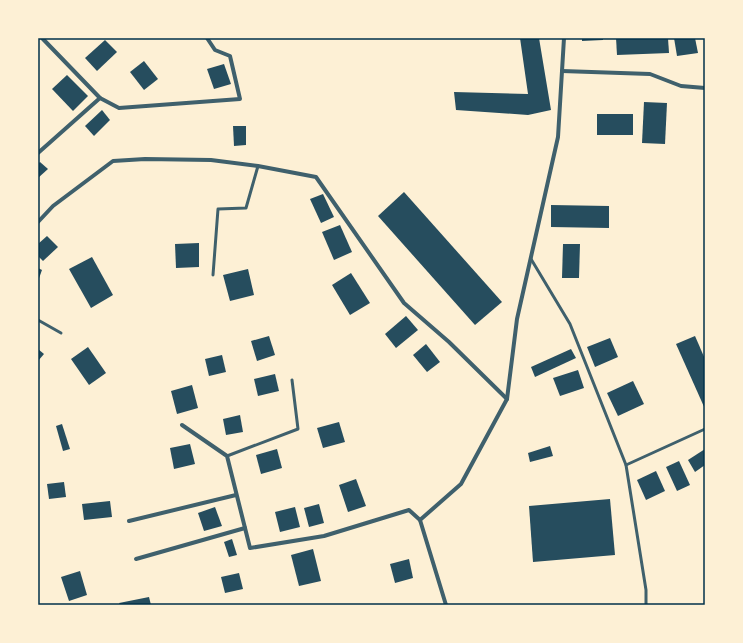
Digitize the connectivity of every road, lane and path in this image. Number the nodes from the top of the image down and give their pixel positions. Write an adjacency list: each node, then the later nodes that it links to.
1 (42, 38): 6 (street)
2 (207, 38): 6 (street)
3 (564, 38): 4 (street)
4 (562, 72): 5 (street); 10 (street)
5 (705, 88)
6 (100, 98): 7 (street)
7 (38, 153)
8 (258, 166): 9 (street); 11 (lane); 15 (street)
9 (38, 222)
10 (531, 259): 15 (street); 19 (lane)
11 (213, 275)
12 (38, 320): 13 (lane)
13 (61, 333)
14 (292, 380): 18 (lane)
15 (507, 398): 21 (street)
16 (182, 425): 18 (street)
17 (705, 429): 19 (lane)
18 (227, 456): 20 (street)
19 (626, 465): 26 (lane)
20 (236, 496): 22 (street); 23 (street)
21 (420, 520): 23 (street); 25 (street)
22 (129, 522)
23 (245, 528): 24 (street)
24 (136, 559)
25 (446, 605)
26 (646, 605)

